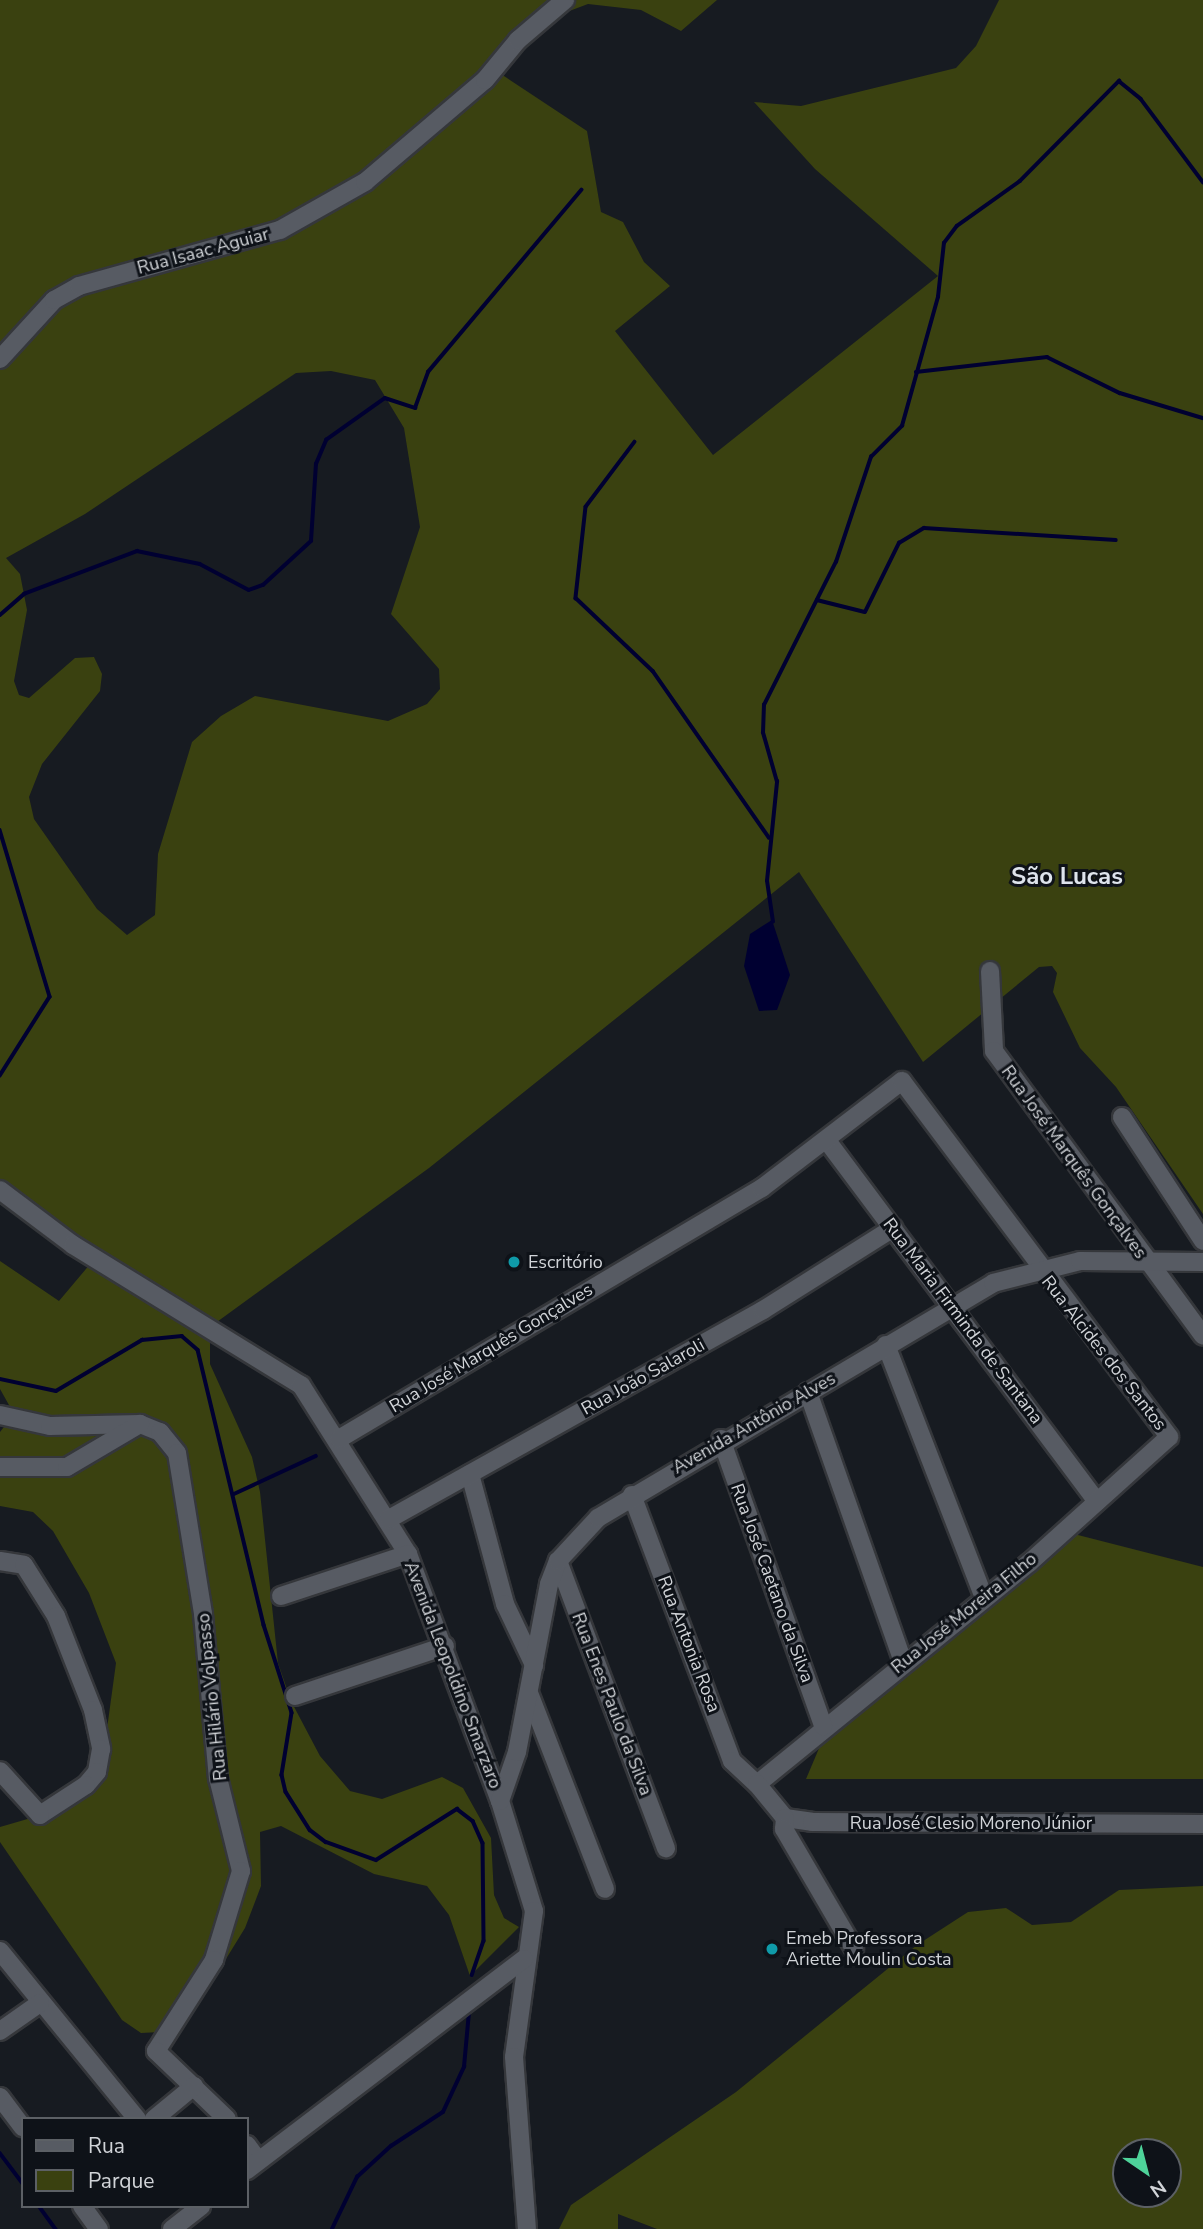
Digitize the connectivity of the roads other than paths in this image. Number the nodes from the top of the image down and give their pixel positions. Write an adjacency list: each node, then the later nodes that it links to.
1 (565, 0): 2 (street, Rua Isaac Aguiar)
2 (0, 359)
3 (990, 971): 9 (street, Rua José Marquês Gonçalves)
4 (1122, 1117): 8 (street)
5 (828, 1142): 7 (street, Rua Maria Firminda de Santana); 11 (street, Rua José Marquês Gonçalves); 19 (street, Rua José Marquês Gonçalves)
6 (0, 1189): 19 (street, Avenida Leopoldino Smarzaro)
7 (893, 1228): 12 (street, Rua Maria Firminda de Santana); 22 (street, Rua João Salaroli)
8 (1203, 1241)
9 (1145, 1261): 10 (street, Avenida Antônio Alves); 11 (street, Avenida Antônio Alves); 13 (street, Rua José Marquês Gonçalves)
10 (1203, 1262)
11 (1039, 1268): 12 (street, Avenida Antônio Alves); 18 (street, Rua Alcides dos Santos)
12 (949, 1306): 14 (street, Avenida Antônio Alves); 24 (street, Rua Maria Firminda de Santana)
13 (1203, 1336)
14 (886, 1345): 15 (street, Avenida Antônio Alves); 30 (street)
15 (808, 1392): 20 (street, Avenida Antônio Alves); 32 (street)
16 (0, 1415): 17 (street)
17 (140, 1424): 21 (street); 49 (street, Rua Hilário Volpasso)
18 (1169, 1437): 24 (street, Rua José Moreira Filho)
19 (339, 1439): 25 (street, Avenida Leopoldino Smarzaro)
20 (721, 1440): 23 (street, Avenida Antônio Alves); 36 (street, Rua José Caetano da Silva)
21 (0, 1467)
22 (470, 1474): 25 (street, Rua João Salaroli); 33 (street)
23 (632, 1495): 27 (street, Avenida Antônio Alves); 38 (street, Rua Antonia Rosa)
24 (1097, 1501): 30 (street, Rua José Moreira Filho)
25 (389, 1518): 26 (street, Avenida Leopoldino Smarzaro)
26 (408, 1554): 29 (street); 31 (street, Avenida Leopoldino Smarzaro)
27 (558, 1560): 33 (street, Avenida Antônio Alves); 42 (street, Rua Enes Paulo da Silva)
28 (0, 1561): 37 (street)
29 (281, 1596)
30 (984, 1598): 32 (street, Rua José Moreira Filho)
31 (445, 1646): 35 (street); 39 (street, Avenida Leopoldino Smarzaro)
32 (902, 1662): 36 (street, Rua José Moreira Filho)
33 (534, 1665): 34 (street, Avenida Antônio Alves)
34 (529, 1693): 39 (street, Avenida Antônio Alves); 43 (street)
35 (295, 1696)
36 (823, 1726): 38 (street, Rua José Moreira Filho)
37 (0, 1771)
38 (757, 1784): 40 (street)
39 (500, 1801): 46 (street, Avenida Leopoldino Smarzaro)
40 (785, 1818): 41 (street, Rua José Clesio Moreno Júnior); 44 (street)
41 (1203, 1824)
42 (666, 1848)
43 (605, 1889)
44 (854, 1950)
45 (0, 1951): 47 (street)
46 (524, 1959): 55 (street); 60 (street, Avenida Leopoldino Smarzaro)
47 (40, 2003): 48 (street); 51 (street)
48 (0, 2031)
49 (194, 2086): 52 (street); 53 (street, Rua Hilário Volpasso)
50 (0, 2097): 54 (street)
51 (135, 2117)
52 (156, 2117)
53 (226, 2117)
54 (21, 2124)
55 (253, 2165)
56 (83, 2208): 58 (street)
57 (198, 2208): 59 (street)
58 (99, 2229)
59 (172, 2229)
60 (527, 2229)

